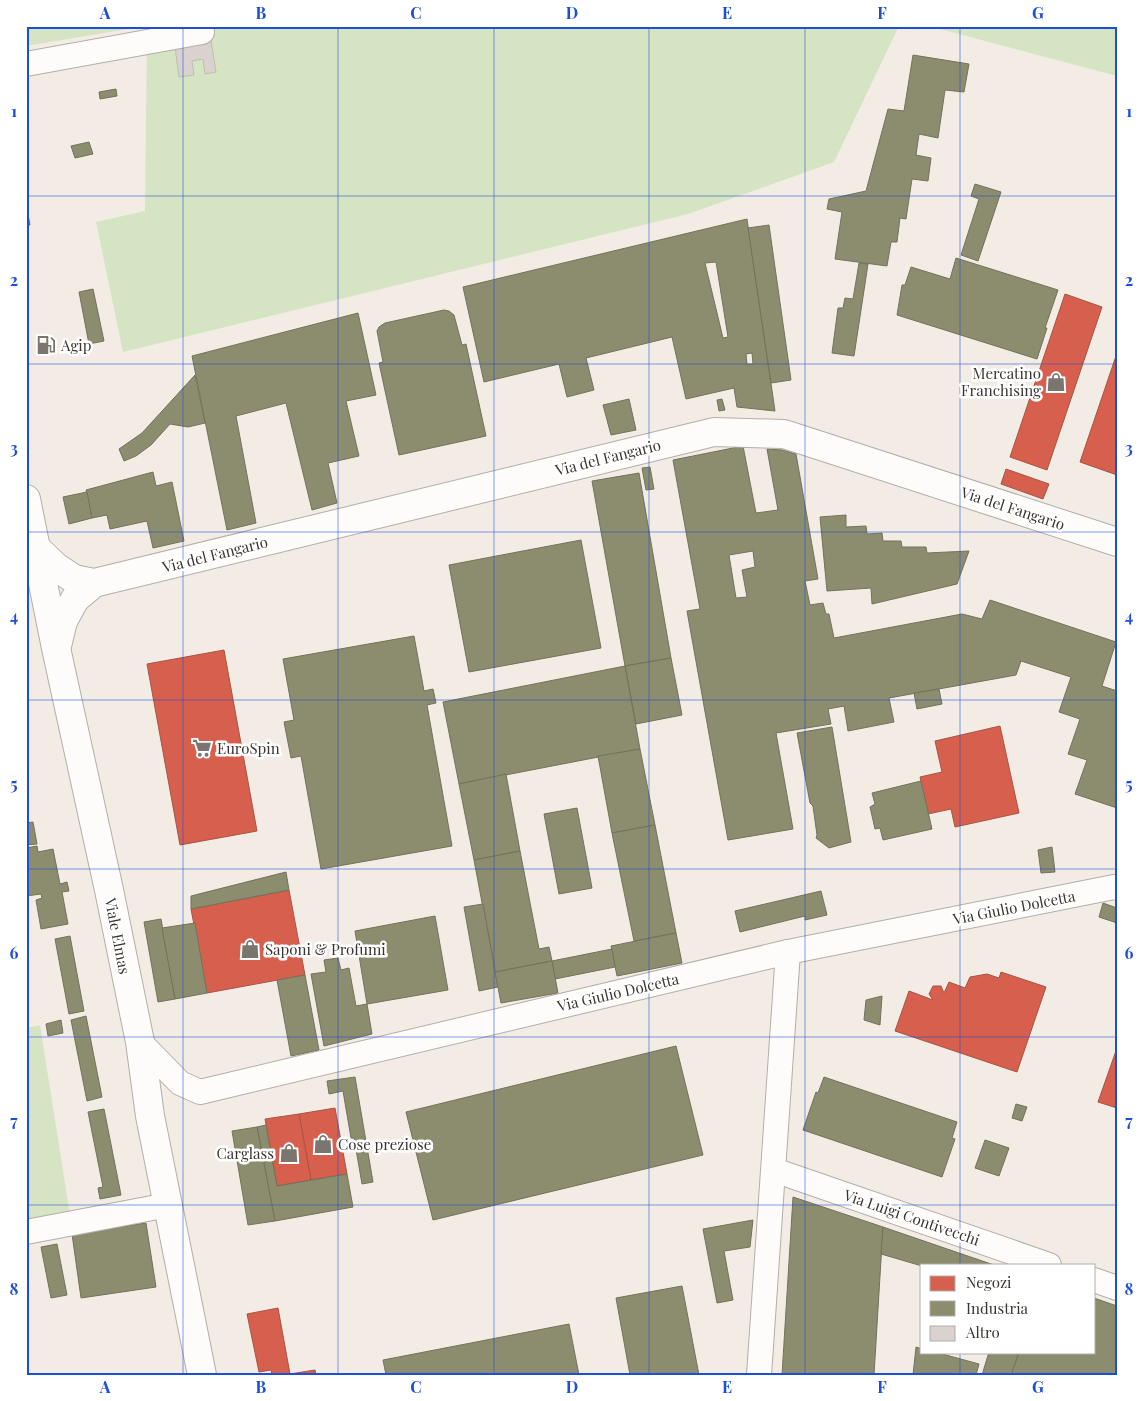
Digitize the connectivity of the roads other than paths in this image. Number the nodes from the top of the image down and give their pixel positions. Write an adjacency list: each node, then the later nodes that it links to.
1 (202, 32): 2 (street)
2 (26, 64)
3 (26, 499): 5 (main road, Viale Elmas)
4 (1117, 542): 6 (main road, Via del Fangario)
5 (36, 548): 6 (main road, Via del Fangario); 7 (main road, Viale Elmas)
6 (94, 583): 7 (main road, Via del Fangario)
7 (56, 648): 10 (main road, Viale Elmas)
8 (1117, 888): 9 (street, Via Giulio Dolcetta)
9 (788, 952): 10 (street, Via Giulio Dolcetta); 11 (street)
10 (140, 1042): 12 (main road, Viale Elmas)
11 (774, 1170): 14 (street, Via Luigi Contivecchi); 18 (street)
12 (168, 1205): 13 (street); 17 (main road, Viale Elmas)
13 (26, 1232)
14 (1046, 1264)
15 (1096, 1281): 16 (street)
16 (1117, 1288)
17 (202, 1375)
18 (759, 1375)

